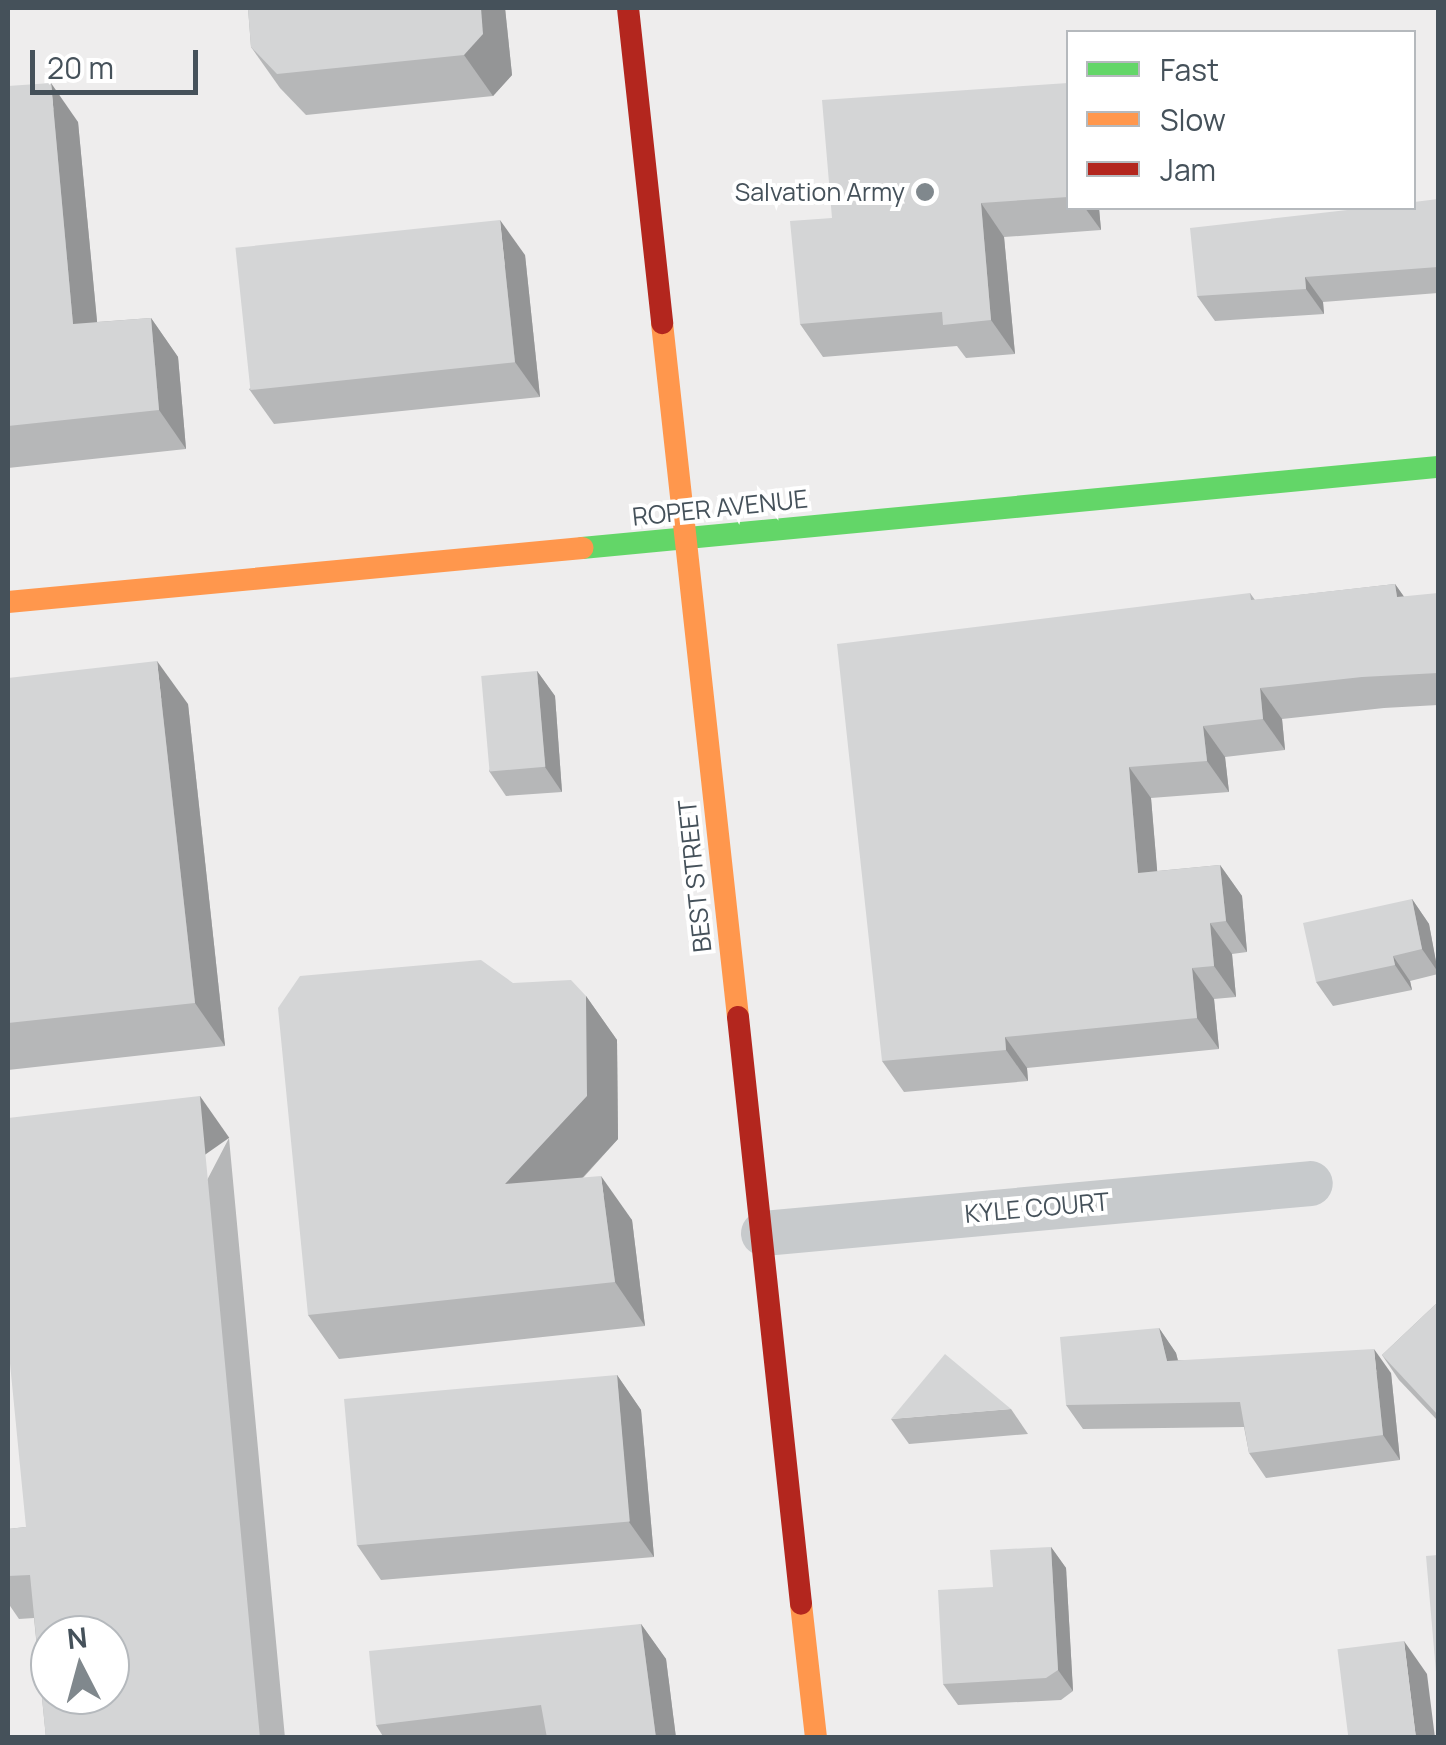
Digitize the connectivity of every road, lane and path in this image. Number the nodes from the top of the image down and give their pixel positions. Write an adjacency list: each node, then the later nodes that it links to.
1 (628, 8): 3 (street, BEST STREET)
2 (1438, 467): 3 (street, ROPER AVENUE)
3 (684, 538): 4 (street, ROPER AVENUE); 6 (street, BEST STREET)
4 (8, 602)
5 (1310, 1183): 6 (street, KYLE COURT)
6 (763, 1233): 7 (street, BEST STREET)
7 (816, 1738)

